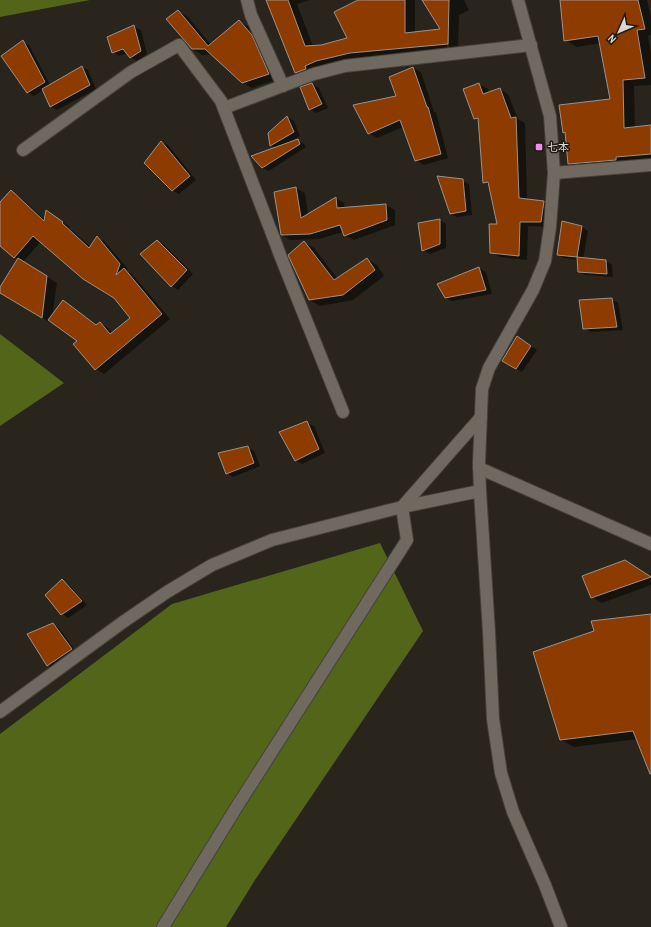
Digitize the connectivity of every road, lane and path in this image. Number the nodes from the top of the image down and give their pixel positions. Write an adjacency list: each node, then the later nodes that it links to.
1 (247, 0): 4 (street)
2 (518, 0): 3 (street)
3 (531, 45): 4 (street); 8 (street)
4 (283, 86): 5 (street)
5 (224, 108): 6 (street); 9 (street)
6 (23, 150)
7 (651, 165): 8 (street)
8 (554, 173): 10 (street)
9 (343, 412)
10 (481, 417): 11 (street); 13 (street)
11 (479, 468): 12 (street); 14 (street)
12 (480, 491): 13 (street); 17 (street)
13 (402, 507): 15 (street); 16 (street)
14 (651, 544)
15 (0, 712)
16 (163, 927)
17 (561, 927)

